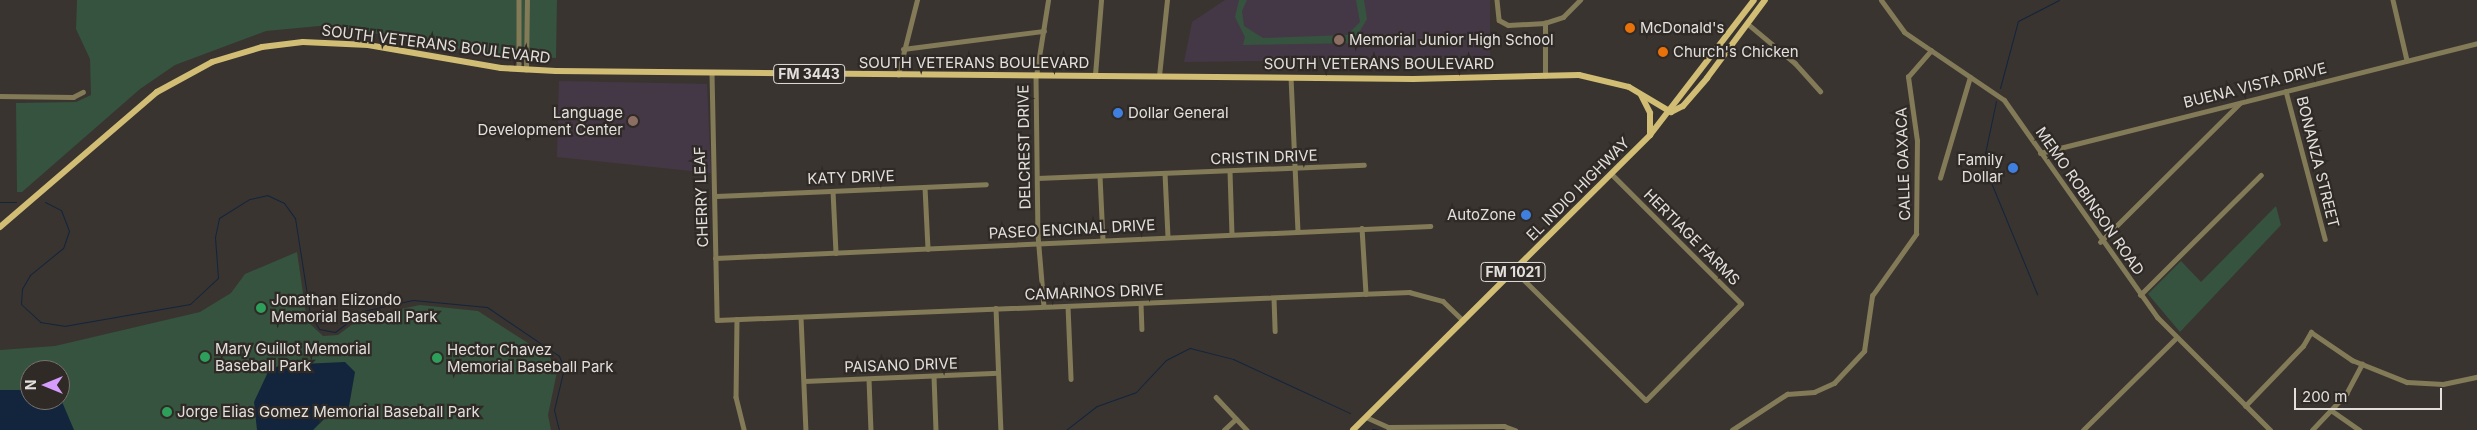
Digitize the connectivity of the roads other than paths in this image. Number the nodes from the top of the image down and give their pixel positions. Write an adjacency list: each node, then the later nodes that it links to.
1 (917, 0): 17 (street)
2 (1048, 0): 15 (street)
3 (1101, 0): 23 (street)
4 (1166, 0): 25 (street)
5 (1496, 0): 13 (street)
6 (1580, 0): 13 (street)
7 (1754, 0): 35 (main road, EL INDIO HIGHWAY / FM 1021)
8 (1765, 0): 14 (main road, EL INDIO HIGHWAY / FM 1021)
9 (1881, 0): 18 (street, MEMO ROBINSON ROAD)
10 (2393, 0): 19 (street)
11 (519, 2): 12 (street); 20 (street)
12 (527, 2): 20 (street)
13 (1545, 23): 26 (street)
14 (1748, 24): 32 (street); 35 (main road, EL INDIO HIGHWAY / FM 1021)
15 (1044, 31): 17 (street); 24 (street)
16 (2477, 44): 19 (street, BUENA VISTA DRIVE)
17 (903, 49): 22 (street)
18 (1931, 51): 28 (street, MEMO ROBINSON ROAD); 100 (street, CALLE OAXACA)
19 (2407, 60): 29 (street, BUENA VISTA DRIVE)
20 (523, 70): 21 (main road, SOUTH VETERANS BOULEVARD / FM 3443); 51 (main road, SOUTH VETERANS BOULEVARD / FM 3443)
21 (712, 74): 22 (main road, SOUTH VETERANS BOULEVARD / FM 3443); 50 (street, CHERRY LEAF)
22 (898, 75): 24 (main road, SOUTH VETERANS BOULEVARD / FM 3443)
23 (1095, 75): 24 (main road, SOUTH VETERANS BOULEVARD / FM 3443); 25 (main road, SOUTH VETERANS BOULEVARD / FM 3443)
24 (1036, 76): 45 (street, DELCREST DRIVE)
25 (1159, 76): 27 (main road, SOUTH VETERANS BOULEVARD / FM 3443)
26 (1545, 76): 27 (main road, SOUTH VETERANS BOULEVARD / FM 3443); 31 (main road, SOUTH VETERANS BOULEVARD / FM 3443)
27 (1292, 77): 39 (street)
28 (1970, 77): 37 (street, MEMO ROBINSON ROAD); 46 (street)
29 (2286, 91): 34 (street, BUENA VISTA DRIVE); 58 (street, BONANZA STREET)
30 (83, 92): 33 (street)
31 (1639, 92): 35 (main road, SOUTH VETERANS BOULEVARD / FM 3443); 36 (main road)
32 (1820, 92)
33 (0, 96)
34 (2241, 102): 37 (street, BUENA VISTA DRIVE); 60 (street)
35 (1671, 112): 36 (main road, EL INDIO HIGHWAY / FM 1021)
36 (1650, 135): 42 (main road, EL INDIO HIGHWAY / FM 1021)
37 (2040, 153): 60 (street, MEMO ROBINSON ROAD)
38 (1364, 165): 39 (street, CRISTIN DRIVE)
39 (1295, 168): 40 (street, CRISTIN DRIVE); 54 (street)
40 (1230, 171): 41 (street, CRISTIN DRIVE); 55 (street)
41 (1165, 173): 44 (street, CRISTIN DRIVE); 56 (street)
42 (1611, 174): 64 (main road, EL INDIO HIGHWAY / FM 1021); 64 (street, HERTIAGE FARMS)
43 (2261, 174): 66 (street)
44 (1100, 176): 45 (street, CRISTIN DRIVE); 57 (street)
45 (1037, 178): 59 (street, DELCREST DRIVE)
46 (1940, 178)
47 (986, 184): 48 (street, KATY DRIVE)
48 (925, 187): 49 (street, KATY DRIVE); 61 (street)
49 (833, 191): 50 (street, KATY DRIVE); 62 (street)
50 (716, 196): 63 (street, CHERRY LEAF)
51 (0, 226)
52 (1430, 226): 53 (street, PASEO ENCINAL DRIVE)
53 (1362, 228): 54 (street, PASEO ENCINAL DRIVE); 65 (street)
54 (1298, 231): 55 (street, PASEO ENCINAL DRIVE)
55 (1232, 234): 56 (street, PASEO ENCINAL DRIVE)
56 (1168, 236): 57 (street, PASEO ENCINAL DRIVE)
57 (1103, 239): 59 (street, PASEO ENCINAL DRIVE)
58 (2325, 239)
59 (1040, 242): 61 (street, PASEO ENCINAL DRIVE); 69 (street, DELCREST DRIVE)
60 (2100, 242): 66 (street, MEMO ROBINSON ROAD)
61 (928, 249): 62 (street, PASEO ENCINAL DRIVE)
62 (836, 253): 63 (street, PASEO ENCINAL DRIVE)
63 (715, 258): 74 (street, CHERRY LEAF)
64 (1514, 270): 75 (main road, EL INDIO HIGHWAY / FM 1021)
65 (1366, 294): 67 (street, CAMARINOS DRIVE); 75 (street, CAMARINOS DRIVE)
66 (2140, 295): 78 (street, MEMO ROBINSON ROAD)
67 (1274, 298): 68 (street, CAMARINOS DRIVE); 77 (street)
68 (1141, 303): 70 (street, CAMARINOS DRIVE); 76 (street)
69 (1044, 306): 70 (street, CAMARINOS DRIVE); 71 (street, CAMARINOS DRIVE)
70 (1068, 306): 84 (street)
71 (996, 308): 72 (street, CAMARINOS DRIVE); 80 (street)
72 (801, 316): 73 (street, CAMARINOS DRIVE); 85 (street)
73 (736, 319): 74 (street, CAMARINOS DRIVE); 91 (street)
74 (717, 320)
75 (1463, 320): 89 (main road, EL INDIO HIGHWAY / FM 1021)
76 (1142, 329)
77 (1275, 331)
78 (2176, 338): 87 (street, MEMO ROBINSON ROAD); 101 (street)
79 (2362, 364): 82 (street); 87 (street); 88 (street)
80 (998, 373): 81 (street, PAISANO DRIVE); 95 (street)
81 (934, 376): 83 (street, PAISANO DRIVE); 94 (street)
82 (2477, 377)
83 (869, 379): 85 (street, PAISANO DRIVE); 93 (street)
84 (1072, 379)
85 (804, 381): 92 (street)
86 (1216, 397): 90 (street)
87 (2245, 406): 102 (street, MEMO ROBINSON ROAD)
88 (2331, 410): 103 (street); 104 (street)
89 (1366, 417): 98 (main road, EL INDIO HIGHWAY / FM 1021); 99 (street)
90 (1236, 419): 96 (street); 97 (street)
91 (744, 430)
92 (806, 430)
93 (871, 430)
94 (936, 430)
95 (1001, 430)
96 (1224, 430)
97 (1247, 430)
98 (1353, 430)
99 (1515, 430)
100 (1732, 430)
101 (2083, 430)
102 (2270, 430)
103 (2312, 430)
104 (2360, 430)

